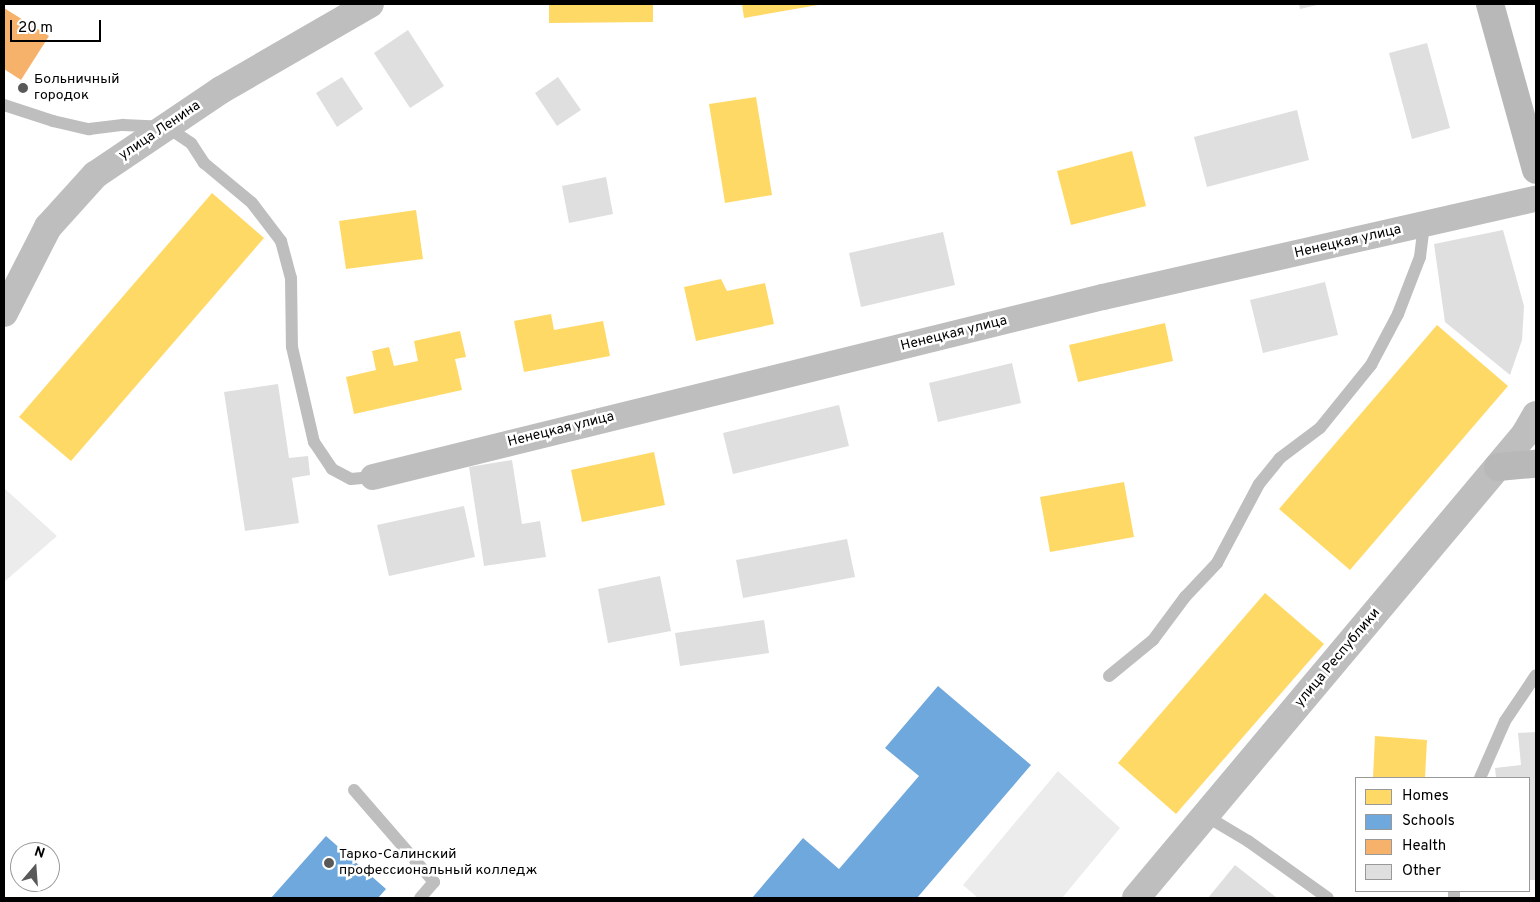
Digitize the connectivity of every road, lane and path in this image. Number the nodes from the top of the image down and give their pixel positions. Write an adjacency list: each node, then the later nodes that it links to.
1 (370, 4): 4 (street, улица Ленина)
2 (1490, 4): 5 (main road)
3 (4, 104): 4 (lane)
4 (167, 127): 8 (street, улица Ленина); 12 (lane)
5 (1536, 170)
6 (1536, 199): 7 (street, Ненецкая улица)
7 (1424, 226): 12 (street, Ненецкая улица); 14 (lane)
8 (4, 312)
9 (1536, 415): 11 (street, улица Республики)
10 (1536, 464): 11 (main road)
11 (1498, 467): 17 (street, улица Республики)
12 (373, 477)
13 (1536, 675): 15 (lane)
14 (1109, 676)
15 (1480, 777)
16 (354, 790): 18 (lane)
17 (1206, 816): 19 (street, улица Республики); 20 (lane)
18 (420, 898)
19 (1136, 898)
20 (1328, 898)

